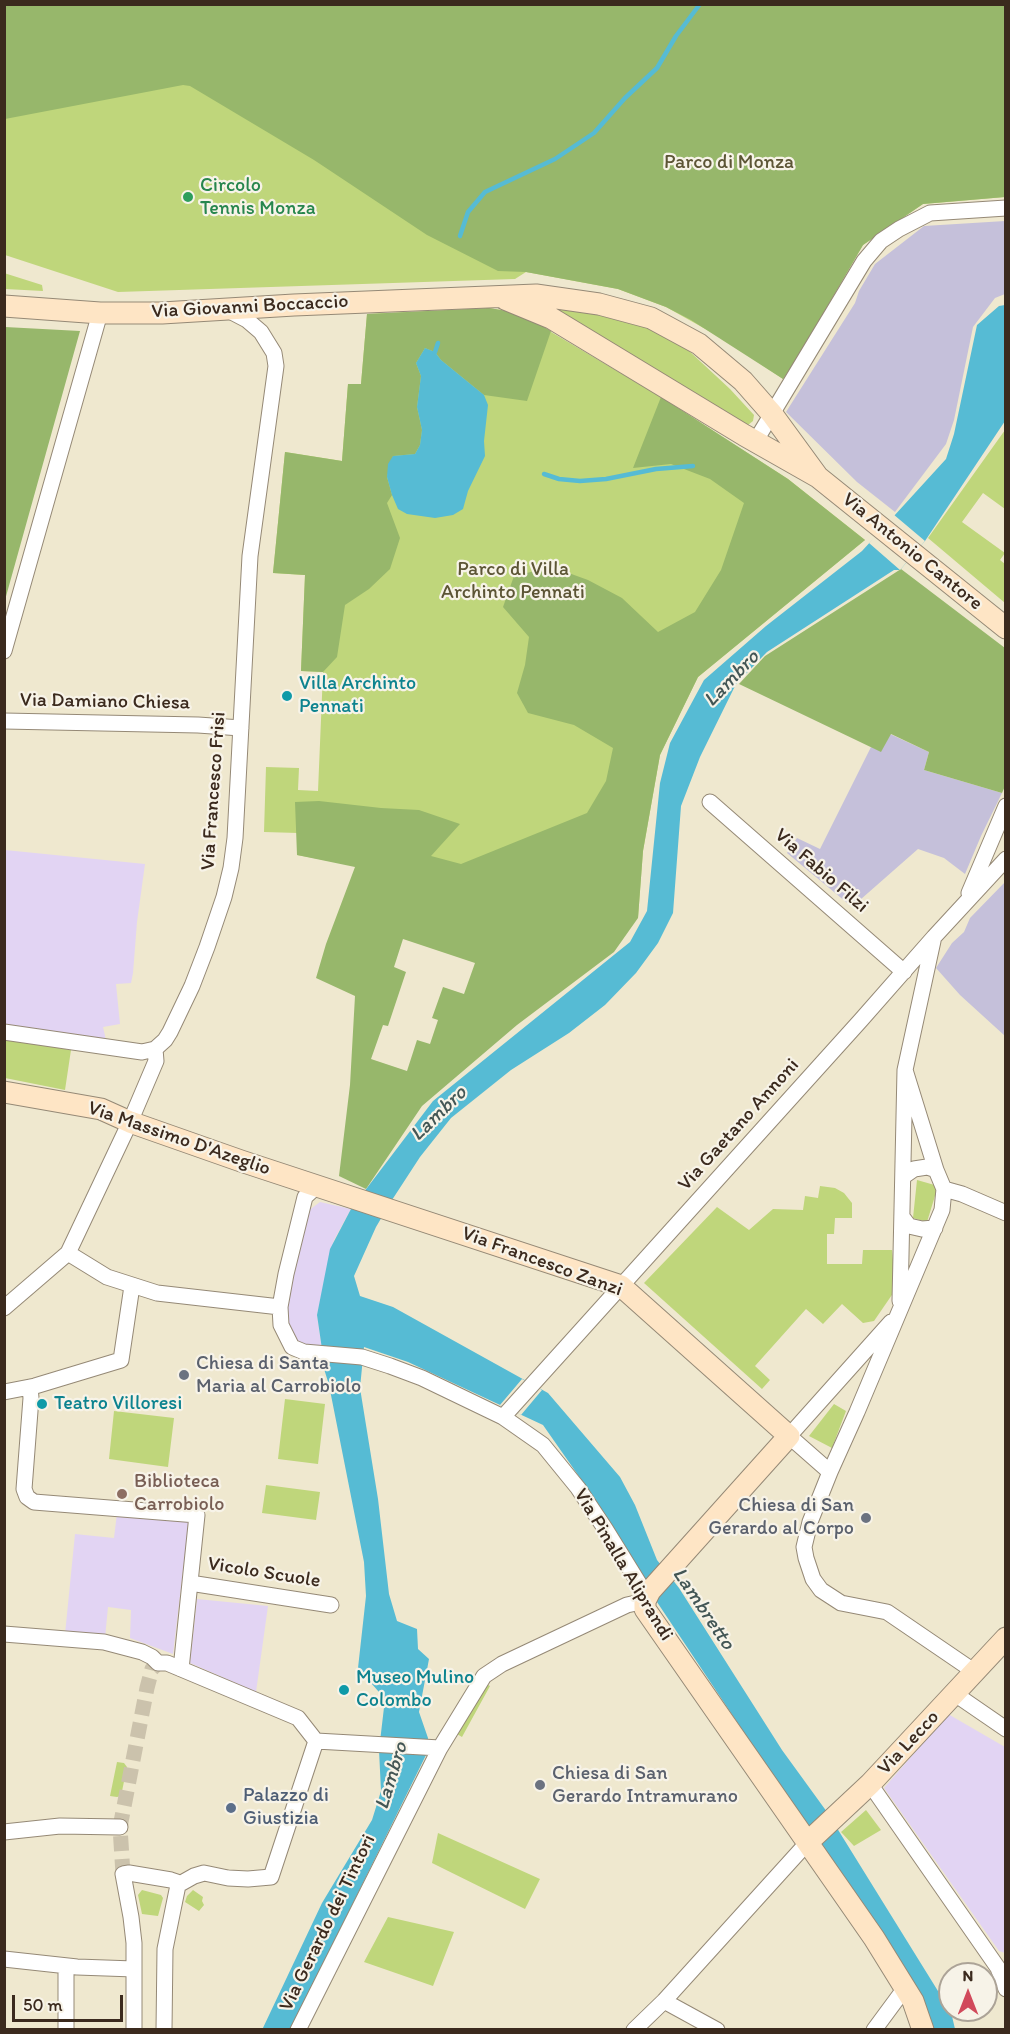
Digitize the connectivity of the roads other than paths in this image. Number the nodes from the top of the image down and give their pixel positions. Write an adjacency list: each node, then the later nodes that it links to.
1 (1005, 208): 6 (street)
2 (496, 296): 4 (main road, Via Giovanni Boccaccio); 6 (main road, Via Giovanni Boccaccio); 7 (main road, Via Giovanni Boccaccio)
3 (4, 306): 5 (main road, Via Giovanni Boccaccio)
4 (226, 309): 5 (main road, Via Giovanni Boccaccio); 12 (street, Via Francesco Frisi)
5 (100, 313): 10 (street)
6 (772, 414): 7 (street); 8 (main road, Via Giovanni Boccaccio)
7 (755, 442): 8 (main road, Via Giovanni Boccaccio)
8 (818, 477): 9 (main road, Via Antonio Cantore)
9 (1005, 628)
10 (4, 651)
11 (4, 720): 12 (street, Via Damiano Chiesa)
12 (241, 728): 20 (street, Via Francesco Frisi)
13 (710, 802): 18 (street, Via Fabio Filzi)
14 (1005, 806): 16 (street)
15 (1005, 859): 16 (street, Via Gaetano Annoni)
16 (964, 904): 17 (street, Via Gaetano Annoni)
17 (934, 937): 18 (street, Via Gaetano Annoni); 21 (street)
18 (904, 972): 33 (street, Via Gaetano Annoni)
19 (4, 1032): 20 (street)
20 (155, 1049): 23 (street, Via Francesco Frisi)
21 (905, 1070): 24 (street); 25 (street)
22 (4, 1092): 23 (main road, Via Massimo D'Azeglio)
23 (130, 1122): 26 (main road, Via Massimo D'Azeglio); 31 (street, Via Francesco Frisi)
24 (936, 1170): 25 (street); 27 (street)
25 (904, 1176): 29 (street)
26 (317, 1186): 33 (main road, Via Francesco Zanzi); 34 (street, Via Pinalla Aliprandi)
27 (944, 1189): 28 (street); 30 (street)
28 (1005, 1213)
29 (903, 1218): 30 (street); 36 (street)
30 (935, 1228): 36 (street)
31 (68, 1253): 32 (street); 35 (street, Via Francesco Frisi)
32 (132, 1286): 34 (street); 38 (street)
33 (621, 1286): 39 (street, Via Gaetano Annoni); 40 (main road, Via Francesco Zanzi)
34 (280, 1307): 39 (street, Via Pinalla Aliprandi)
35 (4, 1308)
36 (900, 1312): 40 (street); 41 (street)
37 (4, 1392): 38 (street)
38 (31, 1393): 42 (street)
39 (505, 1414): 43 (street, Via Pinalla Aliprandi)
40 (789, 1436): 41 (street); 43 (main road)
41 (830, 1472): 48 (street)
42 (190, 1583): 44 (street, Vicolo Scuole); 47 (street)
43 (647, 1596): 52 (street, Via Gerardo dei Tintori); 56 (main road, Via Pinalla Aliprandi)
44 (331, 1605)
45 (4, 1634): 47 (street)
46 (1005, 1638): 48 (main road, Via Lecco)
47 (181, 1669): 51 (street)
48 (975, 1672): 49 (main road, Via Lecco)
49 (955, 1694): 50 (street); 53 (main road, Via Lecco)
50 (1005, 1729)
51 (316, 1741): 52 (street); 57 (street)
52 (434, 1748): 67 (street, Via Gerardo dei Tintori)
53 (870, 1784): 56 (main road, Via Lecco); 62 (street)
54 (120, 1827): 55 (street)
55 (4, 1832)
56 (810, 1839): 61 (main road, Via Pinalla Aliprandi); 63 (street)
57 (178, 1885): 60 (street); 66 (street)
58 (4, 1959): 59 (street)
59 (66, 1966): 60 (street); 64 (street)
60 (134, 1969): 65 (street)
61 (905, 1988): 70 (street); 71 (main road, Via Pinalla Aliprandi)
62 (1005, 1989)
63 (664, 2001): 68 (street); 69 (street)
64 (66, 2030)
65 (134, 2030)
66 (165, 2030)
67 (298, 2030)
68 (634, 2030)
69 (717, 2030)
70 (874, 2030)
71 (923, 2030)

